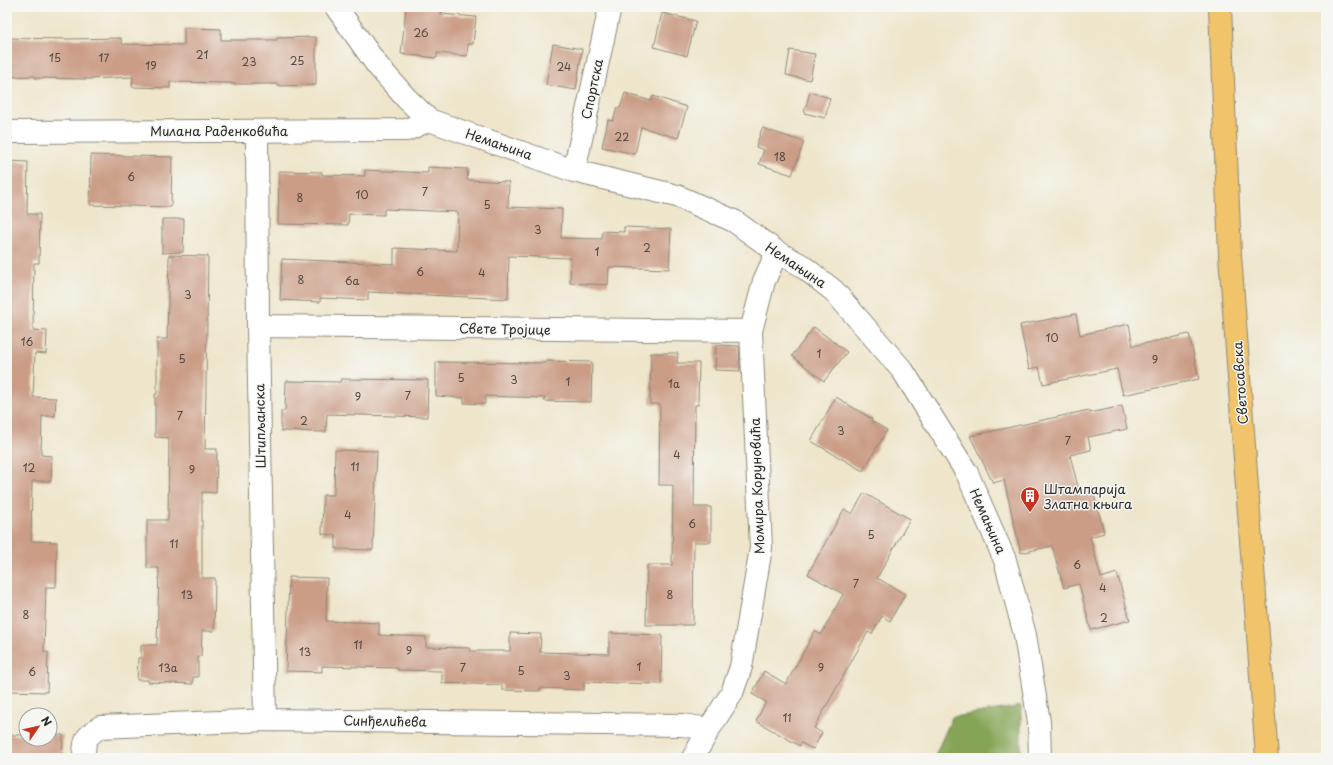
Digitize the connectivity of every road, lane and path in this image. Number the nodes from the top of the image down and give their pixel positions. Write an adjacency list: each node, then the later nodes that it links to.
1 (336, 7): 4 (street, Немањина)
2 (610, 7): 7 (street, Спортска)
3 (1220, 7): 16 (main road, Светосавска)
4 (429, 120): 6 (street, Милана Раденковића); 7 (street, Немањина)
5 (7, 132): 6 (street, Милана Раденковића)
6 (257, 132): 9 (street, Штипљанска)
7 (574, 171): 8 (street, Немањина)
8 (777, 252): 10 (street, Момира Коруновића); 15 (street, Немањина)
9 (258, 326): 10 (street, Свете Тројице); 11 (street, Штипљанска)
10 (752, 331): 12 (street, Момира Коруновића)
11 (265, 720): 12 (street, Синђелићева); 13 (street, Синђелићева)
12 (709, 729): 14 (street, Момира Коруновића)
13 (84, 758)
14 (693, 758)
15 (1040, 758)
16 (1267, 758)

